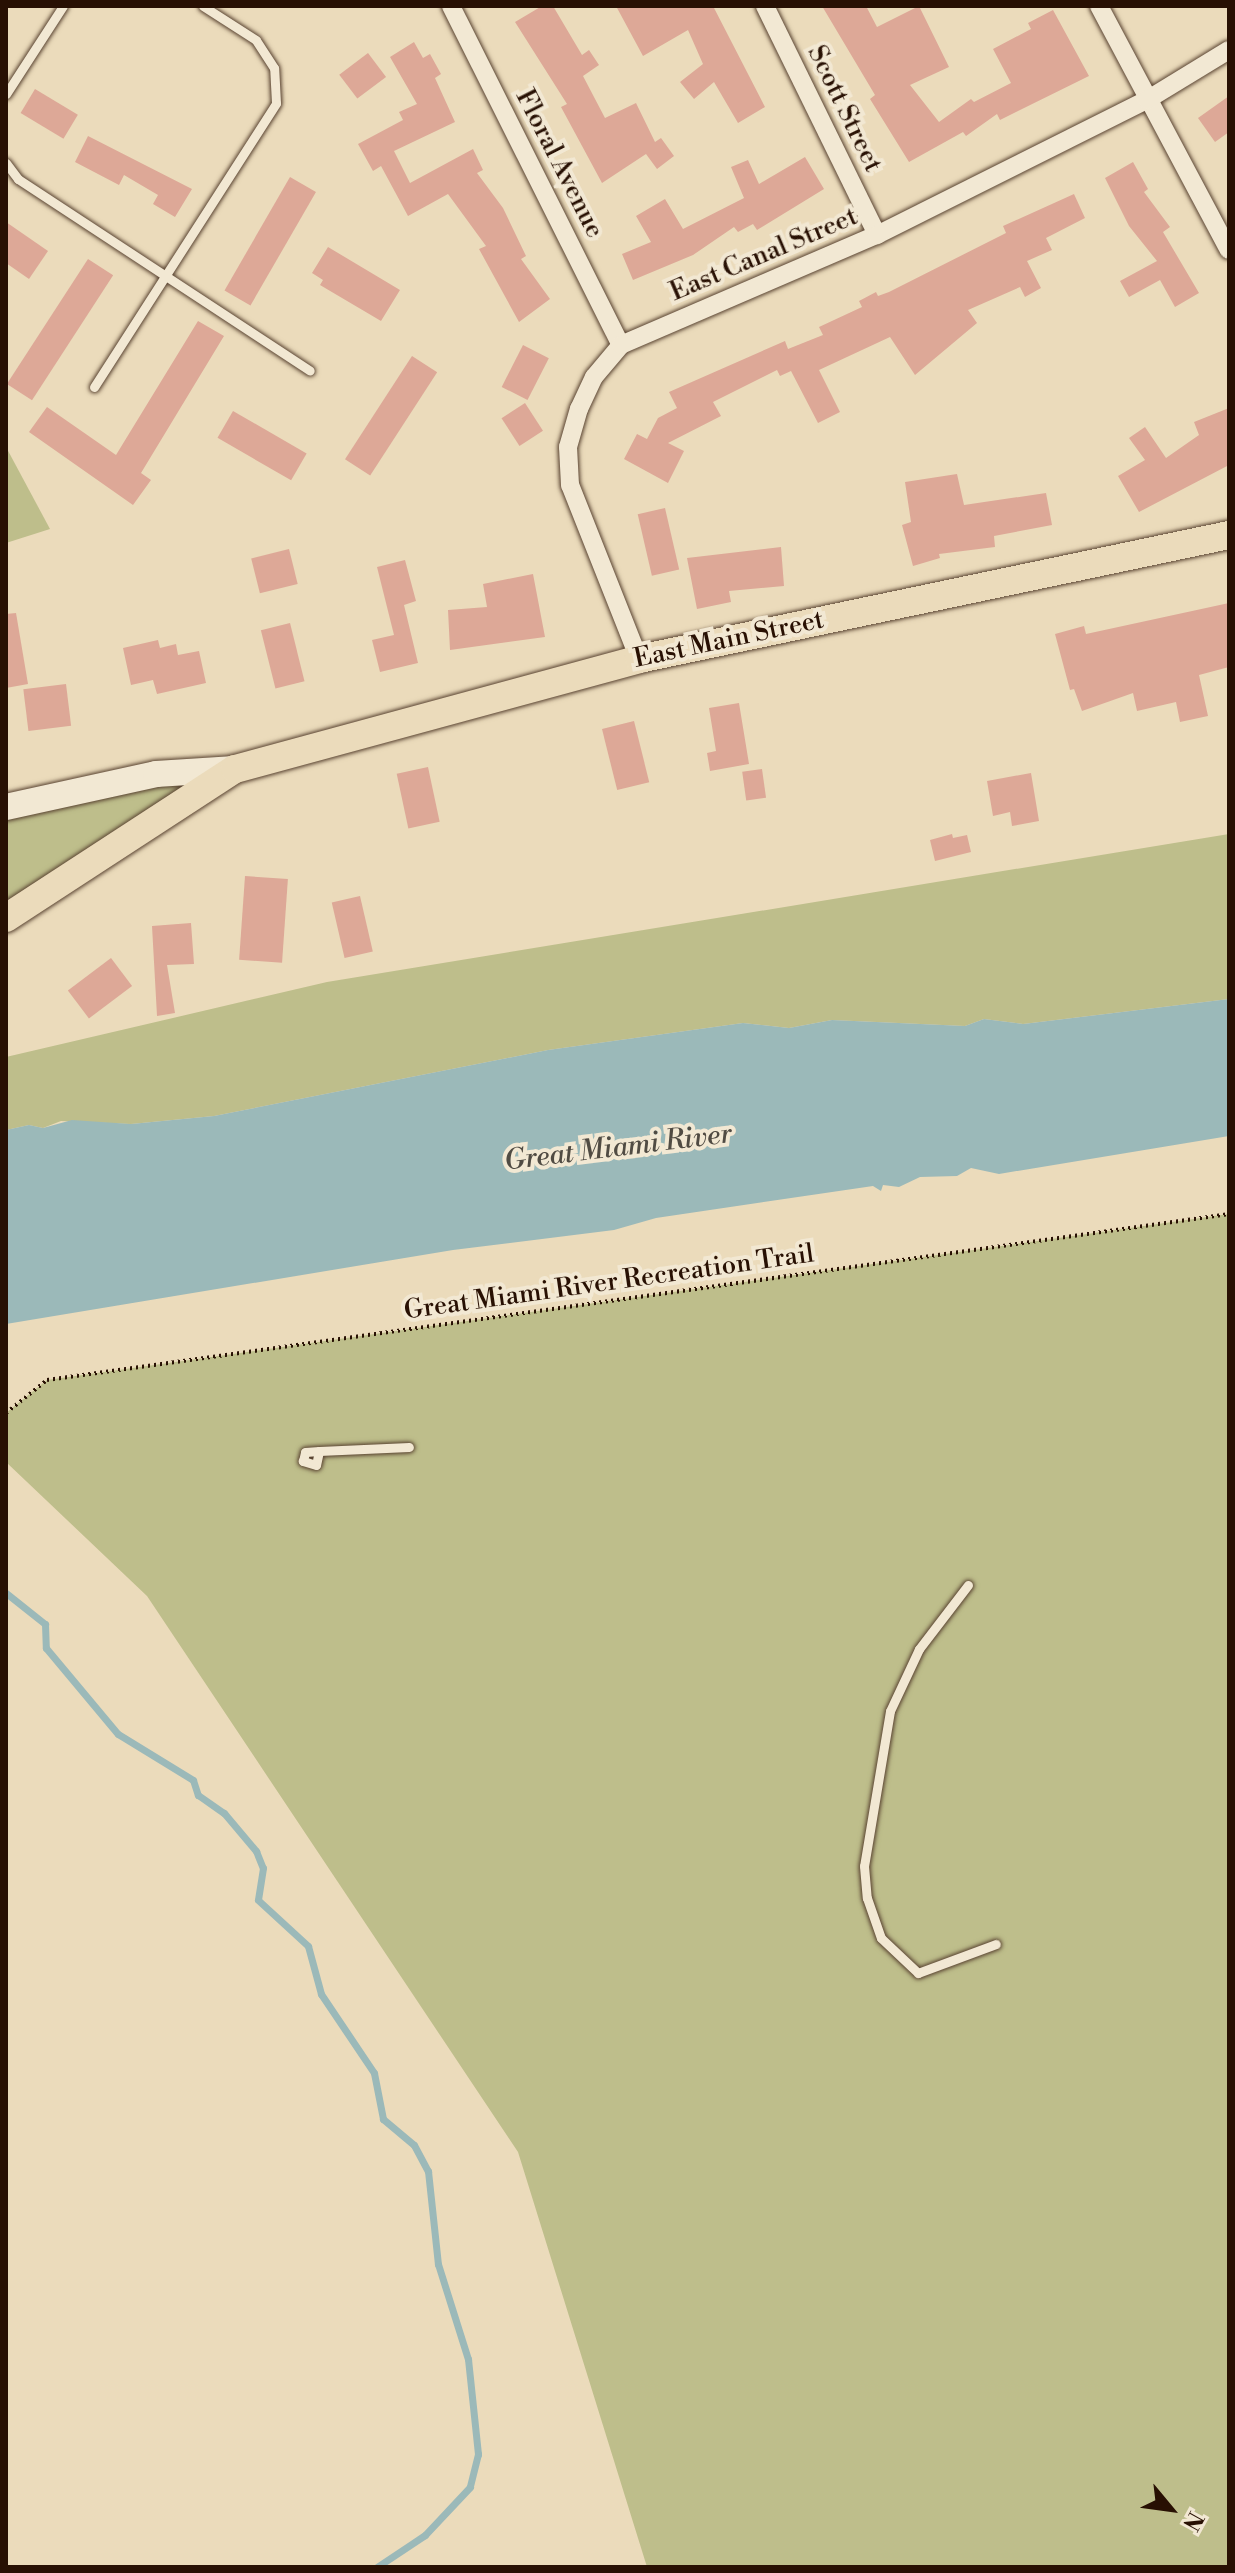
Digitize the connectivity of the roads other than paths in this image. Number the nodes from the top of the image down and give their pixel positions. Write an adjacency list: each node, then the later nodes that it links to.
1 (63, 6): 7 (lane)
2 (203, 6): 12 (lane)
3 (451, 6): 13 (street, Floral Avenue)
4 (765, 6): 10 (street, Scott Street)
5 (1099, 6): 8 (street)
6 (1229, 50): 8 (street, East Canal Street)
7 (6, 94)
8 (1147, 100): 10 (street, East Canal Street); 11 (street)
9 (6, 163): 12 (lane)
10 (877, 235): 13 (street, East Canal Street)
11 (1229, 250)
12 (165, 276): 14 (lane); 15 (lane)
13 (621, 345): 17 (street, East Canal Street)
14 (310, 371)
15 (94, 387)
16 (1229, 535): 17 (main road, East Main Street)
17 (639, 659): 18 (main road, East Main Street)
18 (235, 769): 19 (street); 20 (main road, East Main Street)
19 (6, 807)
20 (6, 918)
21 (409, 1447): 22 (lane)
22 (319, 1451)
23 (968, 1585): 24 (lane)
24 (996, 1944)

